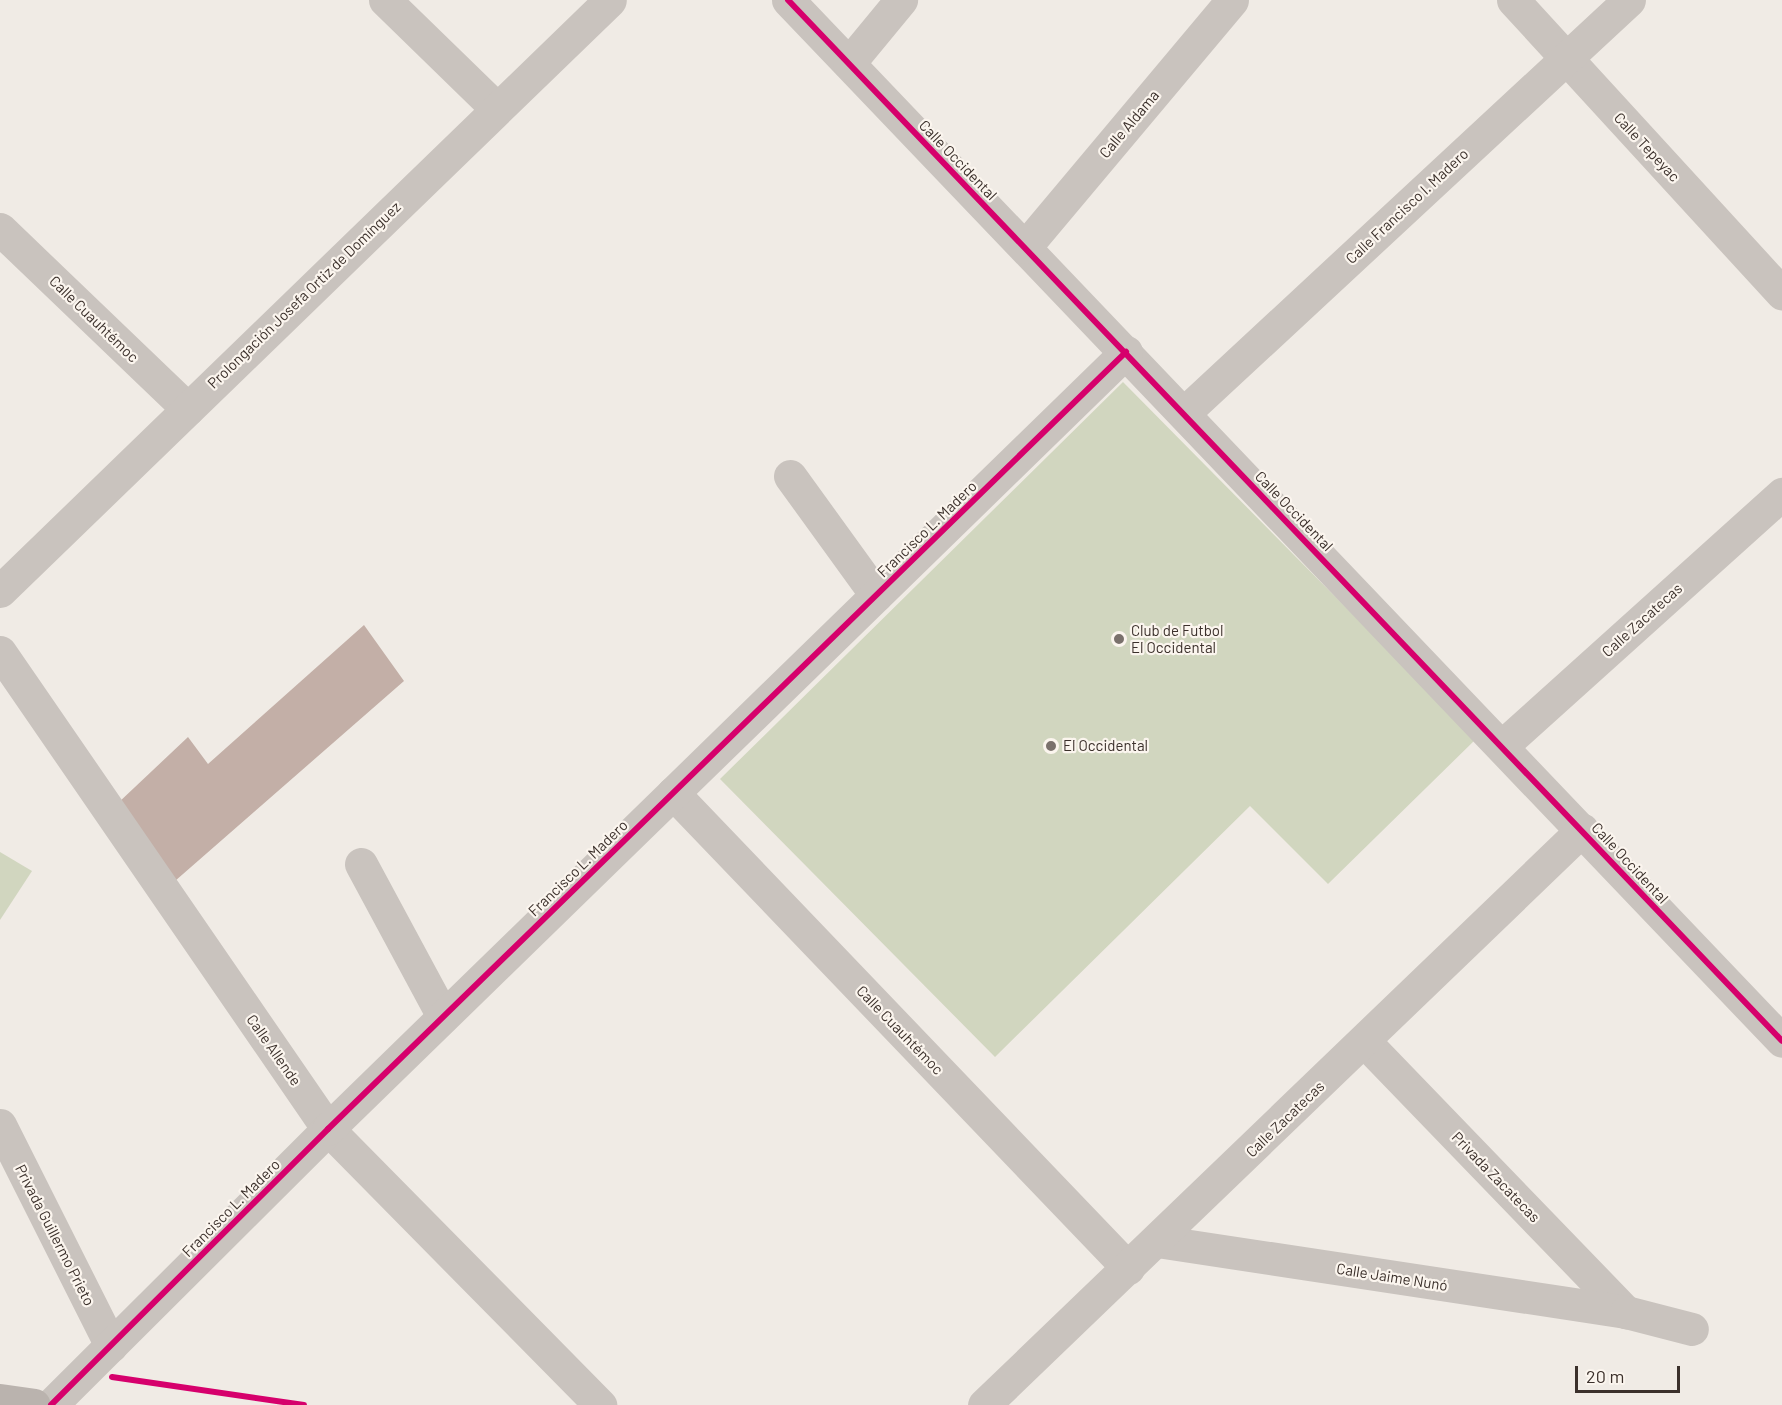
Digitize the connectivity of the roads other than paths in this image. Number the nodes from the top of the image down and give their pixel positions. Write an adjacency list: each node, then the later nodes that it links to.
1 (385, 0): 10 (street)
2 (610, 0): 10 (street, Prolongación Josefa Ortiz de Domínguez)
3 (788, 0): 9 (street, Calle Occidental)
4 (901, 0): 9 (street)
5 (1232, 0): 12 (street, Calle Aldama)
6 (1513, 0): 8 (street, Calle Tepeyac)
7 (1629, 0): 8 (street, Calle Francisco I. Madero)
8 (1566, 58): 13 (street, Calle Tepeyac); 16 (street, Calle Francisco I. Madero)
9 (849, 63): 12 (street, Calle Occidental)
10 (495, 108): 15 (street, Prolongación Josefa Ortiz de Domínguez)
11 (0, 229): 15 (street, Calle Cuauhtémoc)
12 (1025, 247): 14 (street, Calle Occidental)
13 (1782, 294)
14 (1126, 352): 16 (street, Calle Occidental); 20 (street, Francisco L. Madero)
15 (188, 409): 19 (street, Prolongación Josefa Ortiz de Domínguez)
16 (1184, 413): 22 (street, Calle Occidental)
17 (790, 476): 20 (street)
18 (1782, 494): 22 (street, Calle Zacatecas)
19 (0, 591)
20 (876, 596): 23 (street, Francisco L. Madero)
21 (0, 652): 30 (street, Calle Allende)
22 (1502, 746): 24 (street, Calle Occidental)
23 (673, 793): 26 (street, Francisco L. Madero); 32 (street, Calle Cuauhtémoc)
24 (1582, 830): 27 (street, Calle Occidental); 28 (street, Calle Zacatecas)
25 (361, 864): 26 (street)
26 (443, 1016): 30 (street, Francisco L. Madero)
27 (1782, 1041)
28 (1365, 1042): 31 (street, Calle Zacatecas); 33 (street, Privada Zacatecas)
29 (0, 1125): 35 (street, Privada Guillermo Prieto)
30 (328, 1129): 35 (street, Francisco L. Madero); 39 (street, Calle Allende)
31 (1157, 1241): 32 (street, Calle Zacatecas); 33 (street, Calle Jaime Nunó)
32 (1128, 1268): 40 (street, Calle Zacatecas)
33 (1626, 1312): 34 (street, Calle Jaime Nunó)
34 (1692, 1329)
35 (111, 1346): 38 (street, Francisco L. Madero)
36 (0, 1400): 37 (street)
37 (34, 1405)
38 (51, 1405)
39 (600, 1405)
40 (984, 1405)

